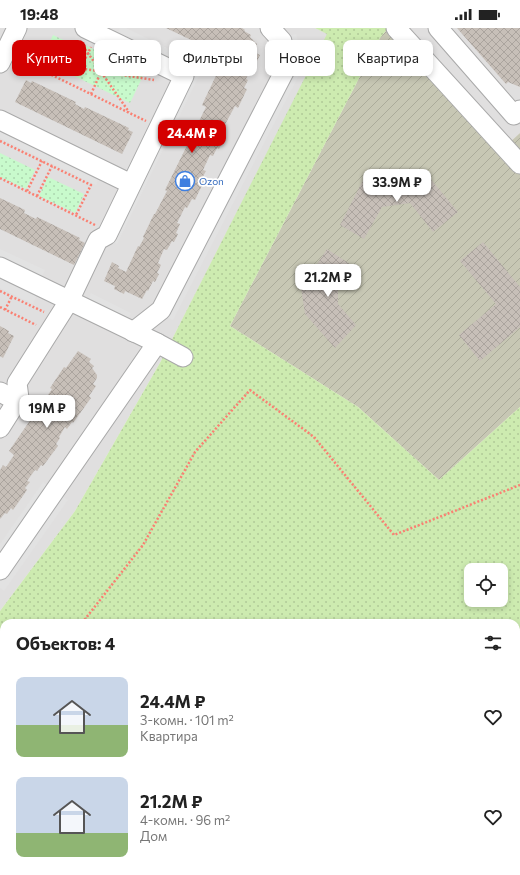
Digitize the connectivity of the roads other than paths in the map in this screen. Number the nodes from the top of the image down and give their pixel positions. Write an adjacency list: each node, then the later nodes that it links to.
1 (17, 28): 6 (street)
2 (270, 28): 13 (street)
3 (396, 28): 9 (street)
4 (438, 28): 7 (street)
5 (87, 34): 10 (street)
6 (8, 58)
7 (519, 112)
8 (0, 120): 10 (street)
9 (520, 164)
10 (131, 184): 12 (street)
11 (0, 267): 12 (street)
12 (69, 300): 13 (street); 17 (street)
13 (133, 332): 14 (street)
14 (157, 344): 15 (street); 19 (street)
15 (183, 357)
16 (0, 392): 17 (street)
17 (17, 401): 18 (street)
18 (0, 428)
19 (0, 570)

